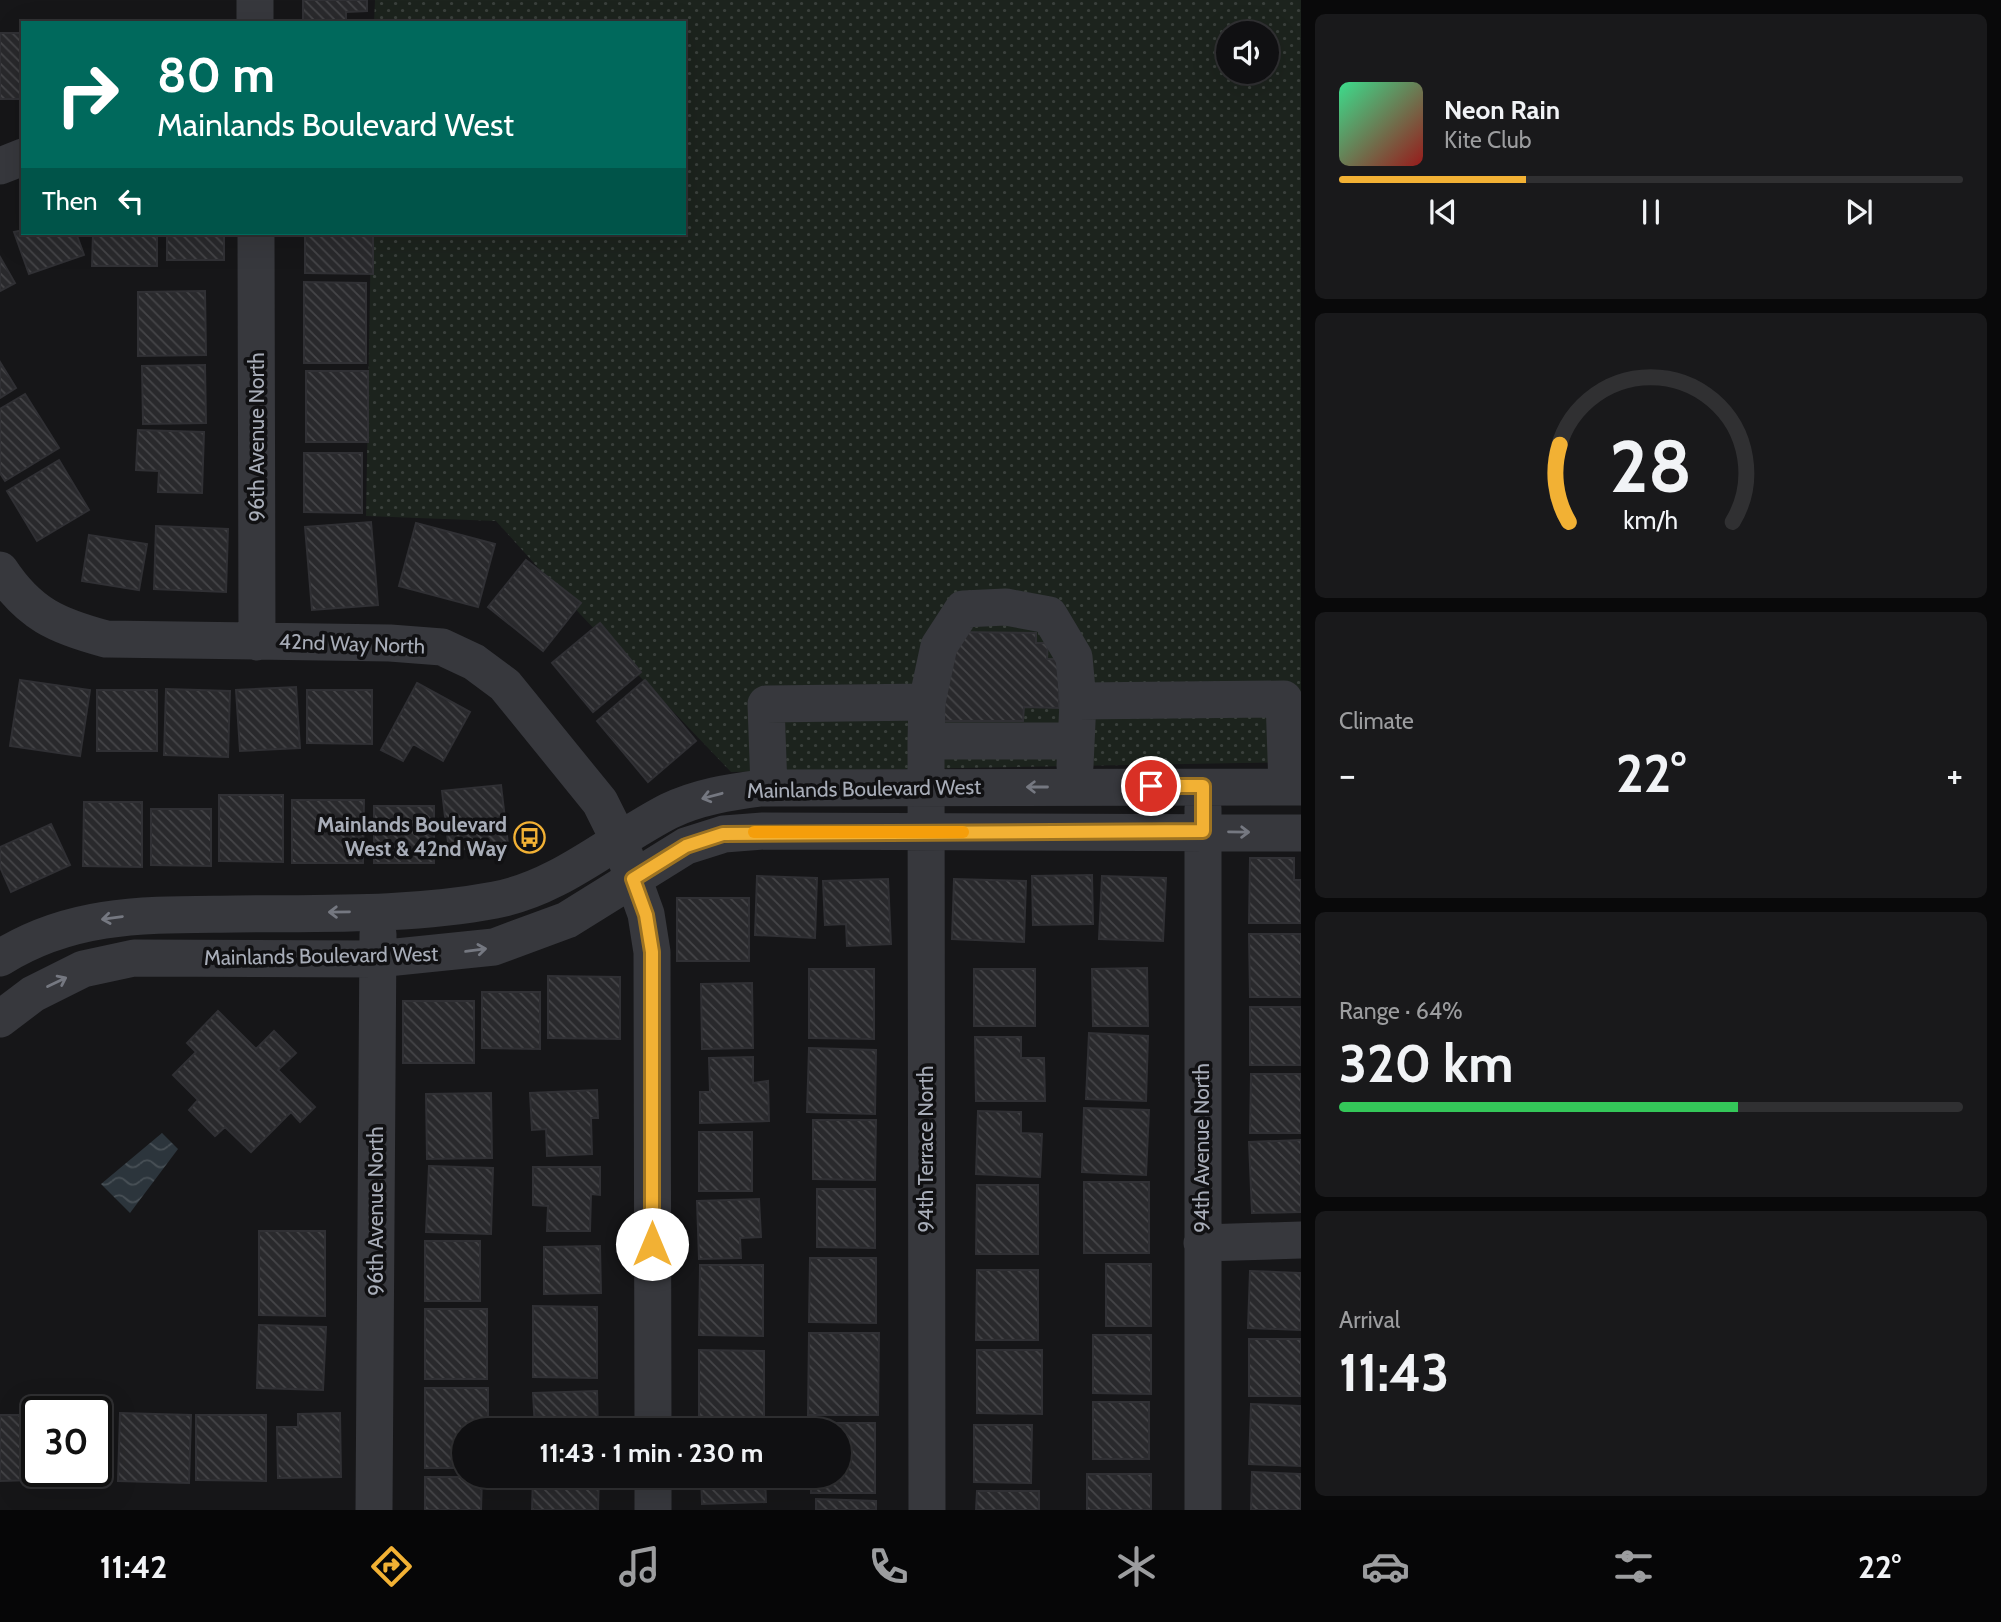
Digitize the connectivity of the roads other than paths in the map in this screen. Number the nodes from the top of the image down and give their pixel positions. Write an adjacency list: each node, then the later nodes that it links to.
1 (255, 0): 2 (street)
2 (255, 21)
3 (21, 158): 4 (street)
4 (0, 166)
5 (256, 235): 7 (street, 96th Avenue North)
6 (0, 570): 7 (street, 42nd Way North)
7 (257, 642): 20 (street, 42nd Way North)
8 (1077, 701): 9 (street, 94th Terrace North); 11 (street); 14 (street)
9 (926, 702): 10 (street, 94th Terrace North); 15 (street)
10 (926, 741): 11 (street); 16 (street, 94th Terrace North)
11 (1076, 741): 13 (street)
12 (1203, 786): 13 (street, Mainlands Boulevard West); 14 (street, Mainlands Boulevard West); 17 (street, 94th Avenue North)
13 (1075, 787): 16 (street, Mainlands Boulevard West, one-way to 16)
14 (1294, 787)
15 (769, 788): 16 (street, Mainlands Boulevard West); 20 (street, Mainlands Boulevard West, one-way to 20)
16 (924, 788): 18 (street, 94th Terrace North)
17 (1203, 831): 18 (street, Mainlands Boulevard West); 19 (street, Mainlands Boulevard West, one-way to 19); 27 (street, 94th Avenue North)
18 (925, 832): 21 (street, Mainlands Boulevard West); 32 (street, 94th Terrace North)
19 (1301, 833)
20 (620, 842): 21 (street, 42nd Way North); 22 (street, Mainlands Boulevard West)
21 (633, 879): 24 (street, Mainlands Boulevard West, one-way to 21); 28 (street, 42nd Way North)
22 (378, 912): 23 (street, Mainlands Boulevard West, one-way to 23); 24 (street, 96th Avenue North)
23 (0, 958)
24 (377, 959): 25 (street, Mainlands Boulevard West, one-way to 24); 30 (street, 96th Avenue North)
25 (0, 1019)
26 (1301, 1240): 27 (street)
27 (1202, 1243): 33 (street, 94th Avenue North)
28 (653, 1418)
29 (653, 1488): 31 (street)
30 (374, 1510)
31 (653, 1510)
32 (927, 1510)
33 (1203, 1510)

